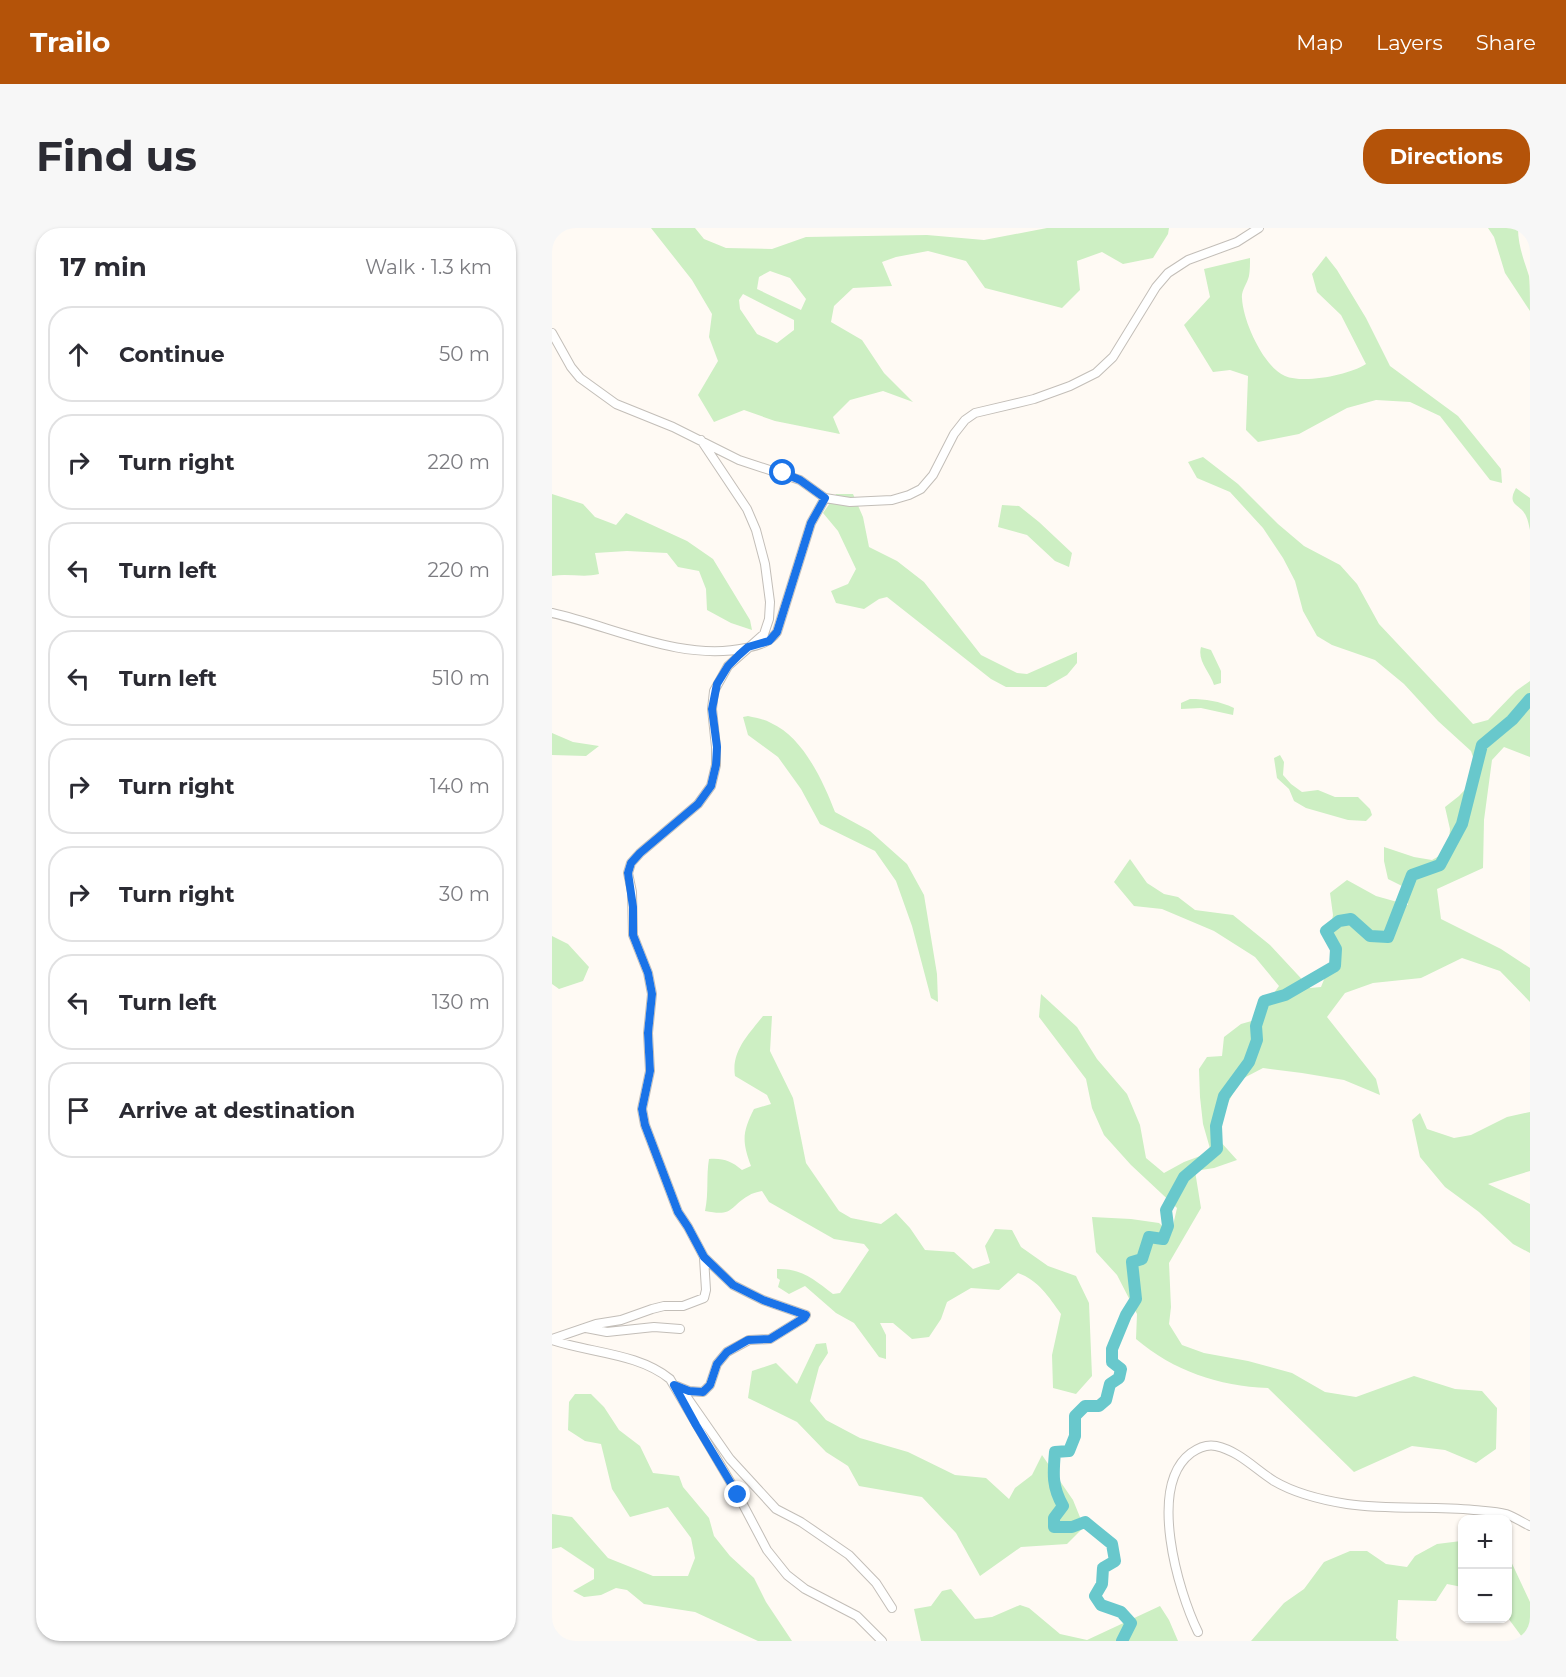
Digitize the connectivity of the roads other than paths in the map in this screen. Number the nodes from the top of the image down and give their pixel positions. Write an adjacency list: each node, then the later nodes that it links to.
1 (1259, 228): 4 (street)
2 (552, 333): 3 (street)
3 (701, 440): 4 (street); 6 (street)
4 (825, 498): 6 (street)
5 (552, 614): 6 (street)
6 (748, 647): 7 (street)
7 (704, 1257): 8 (street); 11 (street)
8 (585, 1327): 9 (street); 10 (street)
9 (680, 1329)
10 (552, 1340): 11 (street)
11 (678, 1387): 13 (street); 15 (street)
12 (1530, 1526): 14 (street)
13 (892, 1608)
14 (1198, 1632)
15 (882, 1641)

